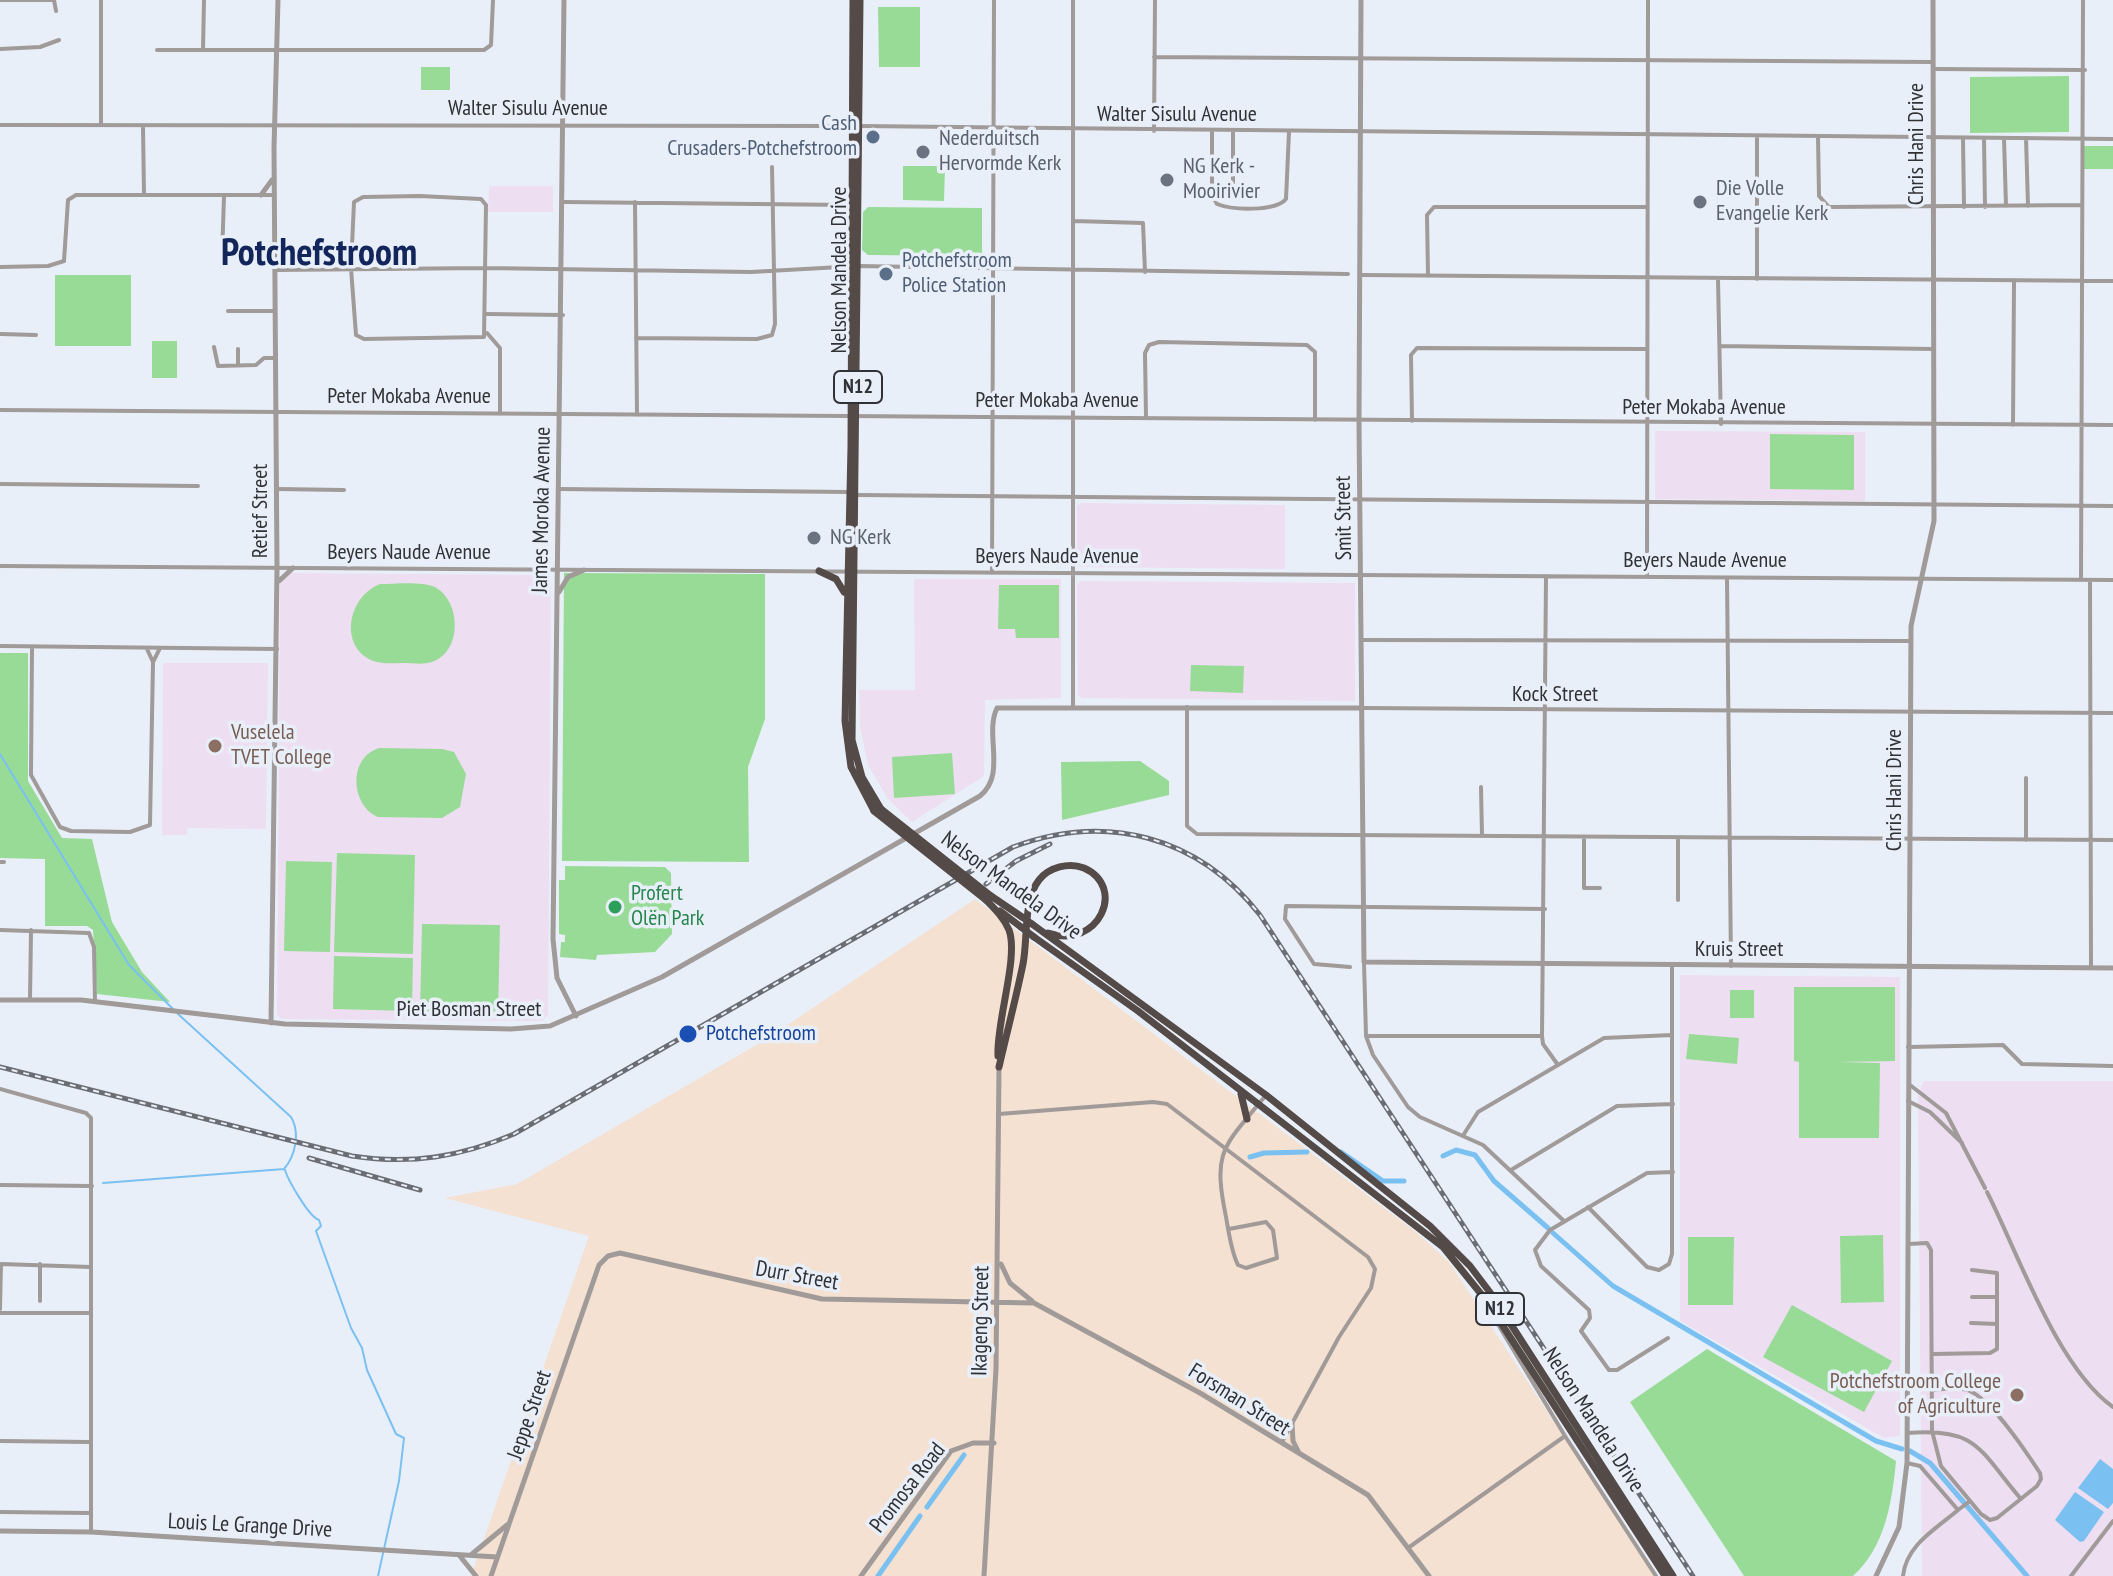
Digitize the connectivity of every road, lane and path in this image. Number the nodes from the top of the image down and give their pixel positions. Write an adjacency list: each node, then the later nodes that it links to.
1 (0, 0): 16 (street)
2 (101, 0): 28 (street)
3 (204, 0): 20 (street)
4 (278, 0): 21 (street, Retief Street)
5 (493, 0): 21 (street)
6 (564, 0): 30 (street, James Moroka Avenue)
7 (853, 0): 32 (highway, Nelson Mandela Drive / N12)
8 (860, 0): 32 (highway, Nelson Mandela Drive / N12)
9 (1073, 0): 34 (street)
10 (1155, 0): 22 (street)
11 (1361, 0): 23 (street, Smit Street)
12 (1648, 0): 24 (street)
13 (1933, 0): 25 (street, Chris Hani Drive)
14 (2083, 0): 26 (street)
15 (993, 2): 33 (street)
16 (56, 11)
17 (59, 40): 18 (street)
18 (0, 49)
19 (157, 50): 20 (street)
20 (203, 50): 21 (street)
21 (277, 50): 31 (street, Retief Street)
22 (1154, 57): 23 (street); 35 (street)
23 (1361, 59): 24 (street); 39 (street, Smit Street)
24 (1649, 61): 25 (street); 40 (street)
25 (1933, 66): 26 (street); 43 (street, Chris Hani Drive)
26 (2085, 70): 48 (street)
27 (0, 125): 28 (street, Walter Sisulu Avenue)
28 (101, 125): 29 (street, Walter Sisulu Avenue)
29 (143, 125): 31 (street, Walter Sisulu Avenue); 52 (street)
30 (564, 125): 31 (street, Walter Sisulu Avenue); 32 (street, Walter Sisulu Avenue); 57 (street, James Moroka Avenue)
31 (274, 126): 51 (street, Retief Street)
32 (856, 126): 33 (street, Walter Sisulu Avenue); 60 (highway, Nelson Mandela Drive / N12); 70 (highway, Nelson Mandela Drive / N12)
33 (993, 128): 34 (street, Walter Sisulu Avenue); 74 (street)
34 (1075, 130): 35 (street, Walter Sisulu Avenue); 68 (street)
35 (1154, 131): 36 (street, Walter Sisulu Avenue)
36 (1212, 131): 37 (street, Walter Sisulu Avenue); 38 (street)
37 (1233, 131): 38 (street, Walter Sisulu Avenue); 55 (street)
38 (1289, 132): 39 (street, Walter Sisulu Avenue)
39 (1361, 133): 40 (street, Walter Sisulu Avenue); 82 (street, Smit Street)
40 (1649, 135): 41 (street, Walter Sisulu Avenue); 64 (street)
41 (1757, 136): 42 (street, Walter Sisulu Avenue); 86 (street)
42 (1818, 136): 43 (street, Walter Sisulu Avenue); 67 (street)
43 (1933, 137): 44 (street, Walter Sisulu Avenue); 67 (street, Chris Hani Drive)
44 (1963, 138): 45 (street, Walter Sisulu Avenue); 65 (street)
45 (1984, 138): 46 (street, Walter Sisulu Avenue); 66 (street)
46 (2004, 138): 47 (street, Walter Sisulu Avenue); 62 (street)
47 (2026, 138): 48 (street, Walter Sisulu Avenue); 63 (street)
48 (2083, 139): 49 (street, Walter Sisulu Avenue); 61 (street)
49 (2113, 139)
50 (772, 167): 59 (street)
51 (274, 177): 53 (street); 54 (street, Retief Street)
52 (144, 195): 56 (street); 71 (street)
53 (261, 195): 54 (street); 56 (street)
54 (274, 195): 76 (street, Retief Street)
55 (1233, 195)
56 (224, 196): 69 (street)
57 (564, 202): 58 (street); 75 (street, James Moroka Avenue)
58 (635, 202): 59 (street); 77 (street)
59 (772, 204): 60 (street); 79 (street)
60 (850, 205): 70 (highway, Nelson Mandela Drive / N12)
61 (2082, 205): 63 (street); 89 (street)
62 (2006, 206): 63 (street); 66 (street)
63 (2028, 206)
64 (1647, 207): 83 (street); 84 (street)
65 (1964, 207): 66 (street); 67 (street)
66 (1985, 207)
67 (1934, 208): 87 (street, Chris Hani Drive)
68 (1074, 221): 78 (street); 80 (street)
69 (222, 257)
70 (854, 266): 74 (street); 79 (street); 111 (highway, Nelson Mandela Drive / N12)
71 (0, 267)
72 (351, 268): 73 (street); 73 (street); 76 (street); 95 (street)
73 (486, 268): 75 (street); 93 (street)
74 (992, 268): 78 (street); 112 (street)
75 (563, 269): 77 (street); 94 (street, James Moroka Avenue)
76 (275, 270): 92 (street, Retief Street)
77 (636, 270): 79 (street); 98 (street)
78 (1074, 270): 80 (street); 113 (street)
79 (773, 271): 98 (street)
80 (1145, 272): 81 (street)
81 (1348, 274)
82 (1360, 275): 83 (street); 116 (street, Smit Street)
83 (1428, 276): 84 (street)
84 (1646, 278): 85 (street); 102 (street)
85 (1718, 279): 86 (street); 99 (street)
86 (1757, 279): 87 (street)
87 (1934, 279): 88 (street); 103 (street, Chris Hani Drive)
88 (2014, 281): 89 (street); 121 (street)
89 (2082, 281): 90 (street); 122 (street)
90 (2113, 281)
91 (228, 311): 92 (street)
92 (275, 311): 104 (street, Retief Street)
93 (487, 314): 94 (street); 95 (street)
94 (563, 315): 109 (street, James Moroka Avenue)
95 (487, 333): 108 (street)
96 (0, 334): 97 (street)
97 (36, 335)
98 (636, 338): 110 (street)
99 (1721, 346): 103 (street); 119 (street)
100 (214, 347): 105 (street)
101 (238, 349): 105 (street)
102 (1647, 349): 117 (street); 118 (street)
103 (1934, 349): 120 (street, Chris Hani Drive)
104 (275, 358): 105 (street); 107 (street, Retief Street)
105 (238, 365)
106 (0, 410): 107 (street, Peter Mokaba Avenue)
107 (276, 413): 108 (street, Peter Mokaba Avenue); 126 (street, Retief Street)
108 (500, 414): 109 (street, Peter Mokaba Avenue)
109 (559, 415): 110 (street, Peter Mokaba Avenue); 127 (street, James Moroka Avenue)
110 (637, 415): 111 (street, Peter Mokaba Avenue)
111 (855, 416): 112 (street, Peter Mokaba Avenue); 129 (highway, Nelson Mandela Drive / N12)
112 (992, 417): 113 (street, Peter Mokaba Avenue); 130 (street)
113 (1075, 417): 114 (street, Peter Mokaba Avenue); 131 (street)
114 (1146, 418): 115 (street, Peter Mokaba Avenue); 115 (street)
115 (1315, 420): 116 (street, Peter Mokaba Avenue)
116 (1359, 421): 117 (street, Peter Mokaba Avenue); 132 (street, Smit Street)
117 (1412, 421): 118 (street, Peter Mokaba Avenue)
118 (1647, 424): 119 (street, Peter Mokaba Avenue); 133 (street)
119 (1721, 424): 120 (street, Peter Mokaba Avenue)
120 (1934, 425): 121 (street, Peter Mokaba Avenue); 134 (street, Chris Hani Drive)
121 (2013, 425): 122 (street, Peter Mokaba Avenue)
122 (2082, 425): 123 (street, Peter Mokaba Avenue); 135 (street)
123 (2113, 425)
124 (0, 484): 125 (street)
125 (198, 486)
126 (277, 489): 128 (street); 138 (street, Retief Street)
127 (558, 489): 129 (street); 140 (street, James Moroka Avenue)
128 (344, 490)
129 (853, 493): 130 (street); 143 (highway, Nelson Mandela Drive / N12)
130 (992, 497): 131 (street); 144 (street)
131 (1073, 498): 132 (street); 145 (street)
132 (1360, 501): 133 (street); 146 (street, Smit Street)
133 (1648, 503): 134 (street); 148 (street)
134 (1934, 504): 135 (street); 150 (street, Chris Hani Drive)
135 (2082, 506): 136 (street); 151 (street)
136 (2113, 506)
137 (0, 566): 138 (street, Beyers Naude Avenue)
138 (277, 568): 139 (street, Beyers Naude Avenue); 154 (street, Retief Street)
139 (293, 568): 140 (street, Beyers Naude Avenue); 154 (street)
140 (558, 570): 141 (street, Beyers Naude Avenue); 156 (street, James Moroka Avenue)
141 (584, 570): 142 (street, Beyers Naude Avenue); 156 (street)
142 (819, 571): 143 (street, Beyers Naude Avenue); 155 (highway)
143 (850, 571): 144 (street, Beyers Naude Avenue); 155 (highway, Nelson Mandela Drive / N12); 178 (highway, Nelson Mandela Drive / N12)
144 (992, 573): 145 (street, Beyers Naude Avenue)
145 (1073, 573): 146 (street, Beyers Naude Avenue); 167 (street)
146 (1361, 576): 147 (street, Beyers Naude Avenue); 157 (street, Smit Street)
147 (1546, 576): 148 (street, Beyers Naude Avenue); 158 (street)
148 (1647, 576): 149 (street, Beyers Naude Avenue)
149 (1727, 578): 150 (street, Beyers Naude Avenue); 160 (street)
150 (1922, 578): 151 (street, Beyers Naude Avenue); 159 (street, Chris Hani Drive)
151 (2081, 580): 152 (street, Beyers Naude Avenue)
152 (2090, 580): 153 (street, Beyers Naude Avenue); 174 (street)
153 (2113, 580)
154 (277, 583): 165 (street, Retief Street)
155 (845, 594): 178 (highway, Nelson Mandela Drive / N12)
156 (557, 596): 208 (street, James Moroka Avenue)
157 (1362, 640): 158 (street); 170 (street, Smit Street)
158 (1546, 640): 160 (street); 171 (street)
159 (1911, 641): 160 (street); 173 (street, Chris Hani Drive)
160 (1728, 642): 172 (street)
161 (0, 646): 162 (street)
162 (32, 648): 164 (street); 166 (street)
163 (160, 648): 164 (street); 165 (street); 166 (street)
164 (147, 649): 166 (street)
165 (277, 649): 209 (street, Retief Street)
166 (153, 662)
167 (1073, 706): 168 (street, Kock Street); 169 (street, Kock Street)
168 (1187, 707): 170 (street, Kock Street); 179 (street)
169 (997, 708): 208 (street, Piet Bosman Street)
170 (1363, 708): 171 (street, Kock Street); 179 (street, Smit Street)
171 (1547, 711): 172 (street, Kock Street); 182 (street)
172 (1728, 711): 173 (street, Kock Street); 184 (street)
173 (1911, 712): 174 (street, Kock Street); 185 (street, Chris Hani Drive)
174 (2091, 713): 175 (street, Kock Street); 187 (street)
175 (2113, 713)
176 (2026, 778): 186 (street)
177 (1481, 787): 180 (street)
178 (877, 810): 190 (highway, Nelson Mandela Drive / N12, bridge)
179 (1364, 836): 180 (street); 192 (street, Smit Street)
180 (1482, 837): 182 (street)
181 (1678, 837): 183 (street); 184 (street); 191 (street)
182 (1546, 838): 183 (street); 193 (street)
183 (1584, 838): 189 (street)
184 (1728, 838): 185 (street); 200 (street)
185 (1910, 839): 186 (street); 202 (street, Chris Hani Drive)
186 (2026, 840): 187 (street)
187 (2091, 840): 188 (street); 203 (street)
188 (2113, 840)
189 (1600, 888)
190 (989, 898): 194 (highway, Nelson Mandela Drive / N12, bridge); 216 (highway); 219 (highway, Nelson Mandela Drive / N12, bridge)
191 (1678, 900)
192 (1365, 905): 193 (street); 197 (street, Smit Street); 201 (street)
193 (1545, 909): 198 (street)
194 (1034, 925): 216 (highway); 220 (highway, Nelson Mandela Drive / N12)
195 (0, 930): 196 (street)
196 (31, 930): 206 (street); 207 (street)
197 (1364, 962): 198 (street, Kruis Street); 211 (street, Smit Street)
198 (1543, 963): 199 (street, Kruis Street); 212 (street)
199 (1672, 965): 200 (street, Kruis Street); 210 (street)
200 (1731, 966): 202 (street, Kruis Street)
201 (1350, 967)
202 (1909, 967): 203 (street, Kruis Street); 213 (street, Chris Hani Drive)
203 (2091, 968): 204 (street, Kruis Street)
204 (2113, 968)
205 (0, 1000): 206 (street, Piet Bosman Street)
206 (30, 1000): 207 (street, Piet Bosman Street)
207 (95, 1002): 209 (street, Piet Bosman Street)
208 (576, 1016): 209 (street, Piet Bosman Street)
209 (271, 1023)
210 (1672, 1035): 214 (street); 222 (street)
211 (1366, 1036): 212 (street); 226 (street)
212 (1542, 1036): 214 (street)
213 (1908, 1047): 215 (street); 217 (street, Chris Hani Drive)
214 (1558, 1065): 226 (street)
215 (2113, 1066)
216 (999, 1067): 224 (street, Ikageng Street)
217 (1908, 1083): 221 (street, Chris Hani Drive); 228 (street)
218 (0, 1089): 232 (street)
219 (1241, 1093): 223 (highway, Nelson Mandela Drive / N12); 225 (highway)
220 (1266, 1095): 223 (street); 286 (highway, Nelson Mandela Drive / N12)
221 (1908, 1101): 228 (street); 236 (street, Chris Hani Drive)
222 (1673, 1104): 229 (street); 230 (street)
223 (1257, 1106): 225 (street); 244 (highway, Nelson Mandela Drive / N12)
224 (999, 1114): 227 (street); 237 (street, Ikageng Street)
225 (1247, 1119): 227 (street)
226 (1464, 1134): 229 (street)
227 (1225, 1147): 235 (street); 256 (street)
228 (1966, 1147): 255 (street)
229 (1511, 1170): 234 (street)
230 (1673, 1172): 233 (street); 233 (street)
231 (0, 1185): 232 (street)
232 (92, 1186): 240 (street)
233 (1588, 1207): 234 (street)
234 (1564, 1221): 252 (street)
235 (1229, 1229): 235 (street)
236 (1908, 1244): 253 (street); 258 (street, Chris Hani Drive)
237 (999, 1259): 246 (street, Ikageng Street); 247 (street)
238 (40, 1264): 240 (street); 245 (street); 248 (street)
239 (599, 1265): 246 (street, Durr Street); 272 (street, Jeppe Street)
240 (91, 1267): 249 (street)
241 (1972, 1270): 243 (street)
242 (1972, 1297): 243 (street)
243 (1997, 1297): 251 (street)
244 (1486, 1300): 259 (street); 285 (highway, Nelson Mandela Drive / N12)
245 (40, 1301)
246 (998, 1301): 247 (street, Forsman Street); 262 (street, Ikageng Street)
247 (1034, 1303): 263 (street, Forsman Street)
248 (0, 1311): 249 (street)
249 (91, 1313): 261 (street)
250 (1971, 1323): 251 (street)
251 (1997, 1324): 253 (street)
252 (1668, 1338)
253 (1932, 1354): 254 (street)
254 (1932, 1390): 257 (street); 266 (street)
255 (2113, 1407)
256 (1292, 1424): 263 (street); 264 (street)
257 (1932, 1431): 258 (street); 266 (street); 267 (street)
258 (1907, 1433): 265 (street, Chris Hani Drive)
259 (1565, 1436): 275 (street); 284 (street)
260 (0, 1441): 261 (street)
261 (91, 1442): 270 (street)
262 (994, 1443): 281 (street, Promosa Road); 282 (street, Ikageng Street)
263 (1281, 1444): 264 (street, Forsman Street)
264 (1303, 1457): 275 (street, Forsman Street)
265 (1907, 1463): 268 (street); 287 (street, Chris Hani Drive)
266 (2021, 1499): 267 (street)
267 (1967, 1503): 268 (street)
268 (1958, 1510): 288 (street)
269 (0, 1512): 270 (street)
270 (91, 1513): 274 (street)
271 (2113, 1521): 289 (street)
272 (508, 1523): 277 (street); 278 (street, Jeppe Street)
273 (0, 1531): 274 (street, Louis Le Grange Drive)
274 (91, 1532): 276 (street, Louis Le Grange Drive)
275 (1408, 1548): 283 (street, Forsman Street)
276 (457, 1554): 277 (street, Louis Le Grange Drive); 279 (street)
277 (471, 1555): 278 (street, Louis Le Grange Drive)
278 (497, 1557): 280 (street, Jeppe Street)
279 (476, 1576)
280 (491, 1576)
281 (861, 1576)
282 (984, 1576)
283 (1429, 1576)
284 (1656, 1576)
285 (1665, 1576)
286 (1673, 1576)
287 (1876, 1576)
288 (1903, 1576)
289 (2071, 1576)

